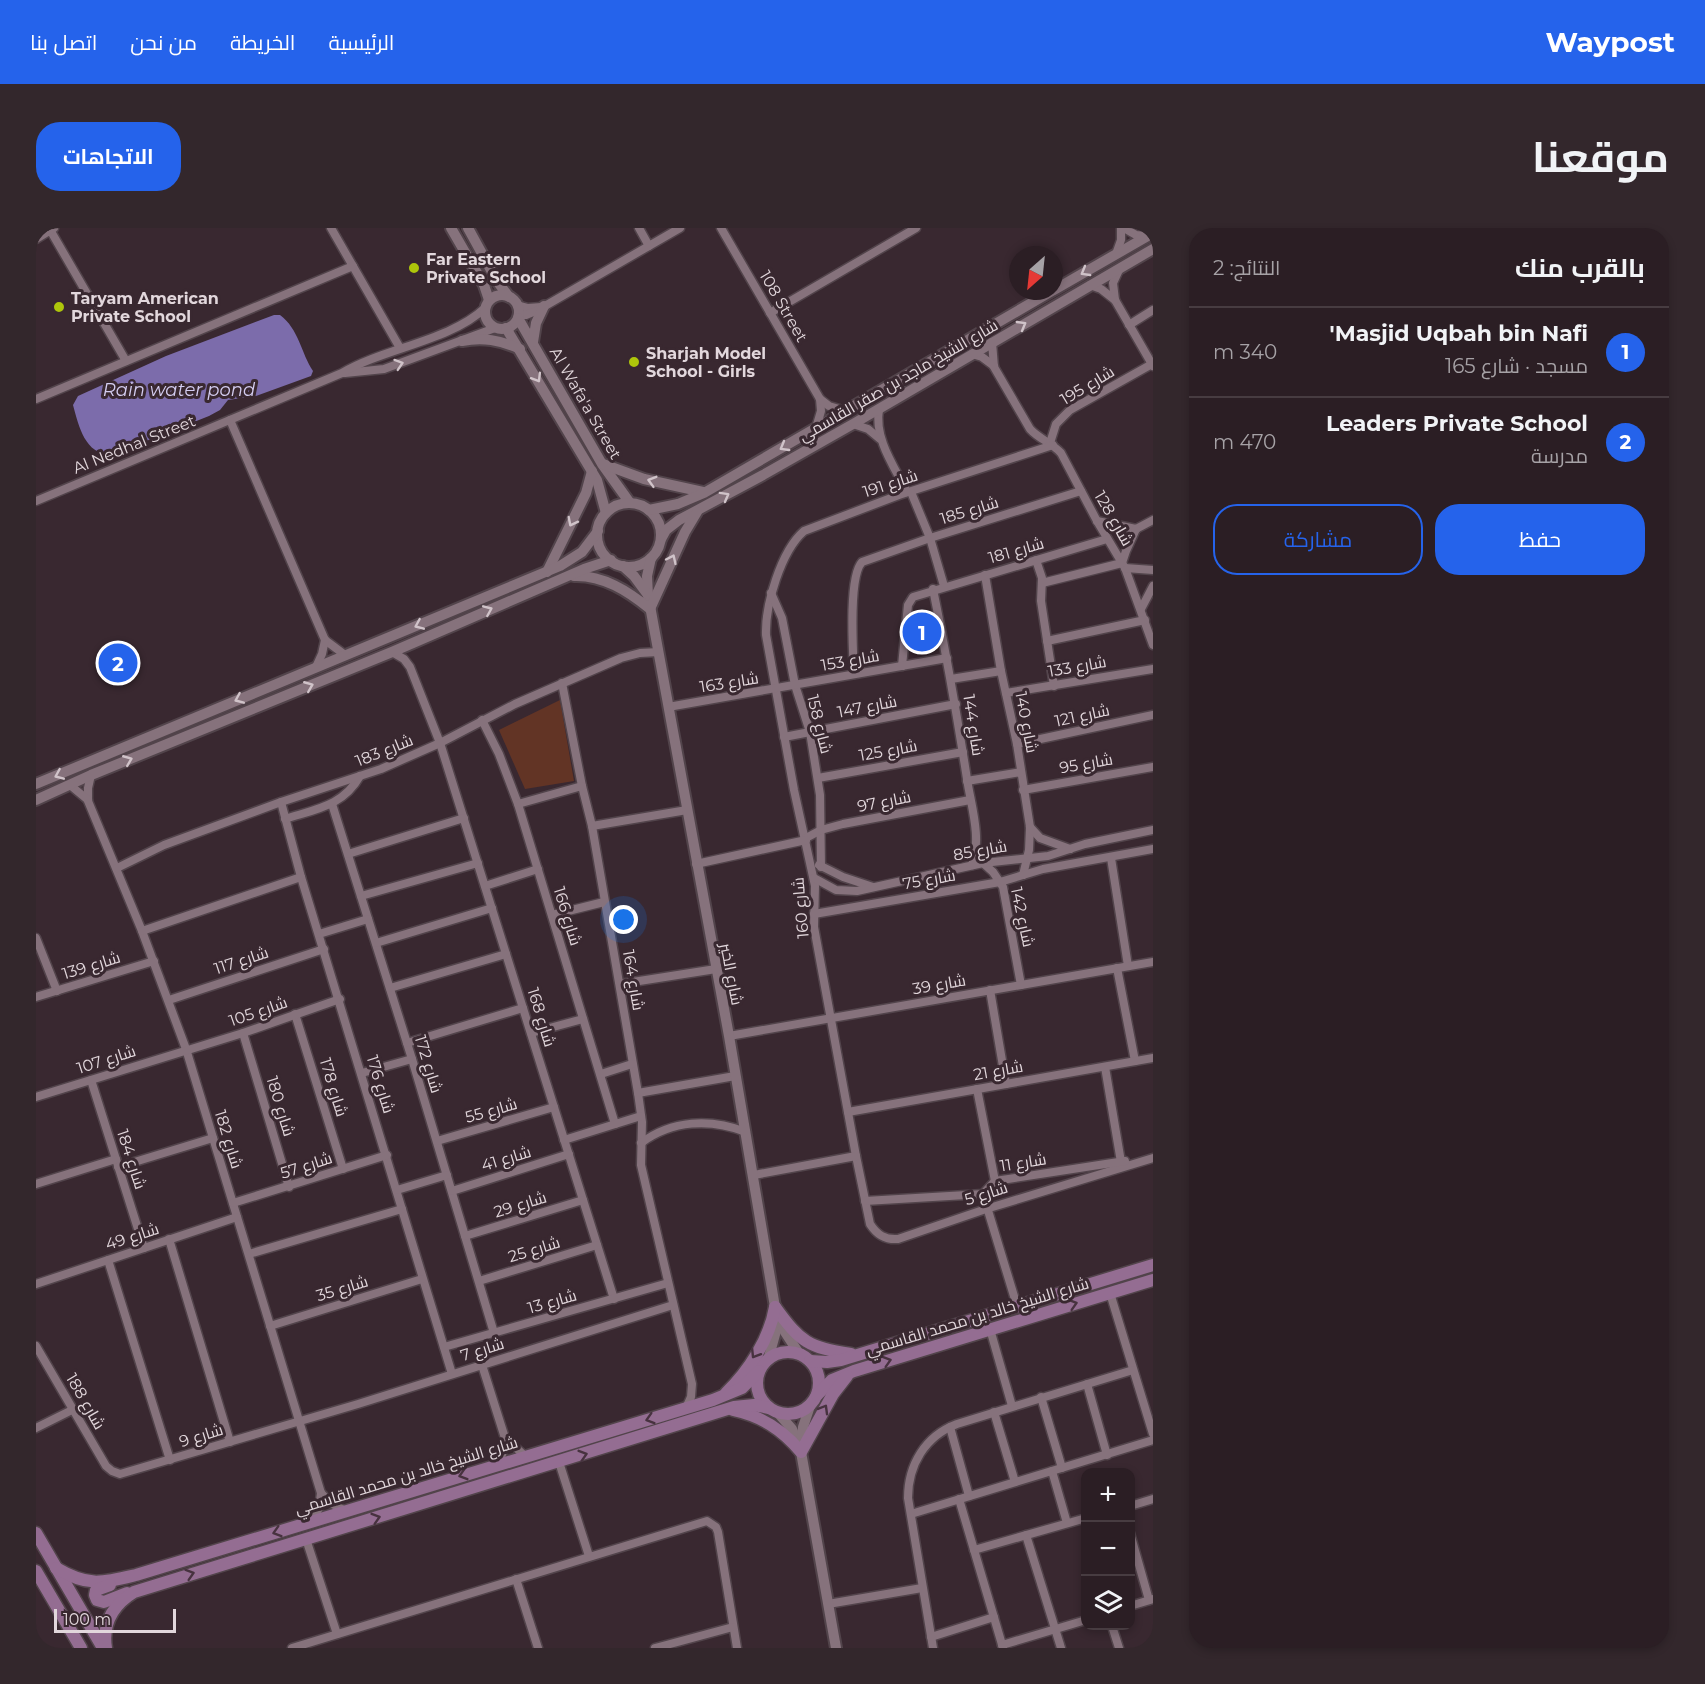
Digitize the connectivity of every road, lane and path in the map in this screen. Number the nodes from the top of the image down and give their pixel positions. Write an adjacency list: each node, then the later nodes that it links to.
1 (331, 228): 15 (street)
2 (451, 228): 21 (street)
3 (468, 228): 23 (street, Al Wafa'a Street)
4 (639, 228): 12 (street)
5 (681, 228): 12 (street)
6 (721, 228): 25 (street, 108 Street)
7 (916, 228): 25 (street)
8 (1122, 228): 10 (street); 14 (street)
9 (51, 229): 11 (street); 34 (street)
10 (1150, 235): 14 (street, شارع الشيخ ماجد بن صقر القاسمي)
11 (36, 239)
12 (649, 246): 22 (street)
13 (1153, 249): 16 (street, شارع الشيخ ماجد بن صقر القاسمي)
14 (1116, 254): 17 (street, شارع الشيخ ماجد بن صقر القاسمي, one-way to 17)
15 (353, 266): 31 (street); 34 (street)
16 (1120, 268): 18 (street, شارع الشيخ ماجد بن صقر القاسمي); 20 (street)
17 (1063, 284)
18 (1090, 285): 20 (street); 30 (street, شارع الشيخ ماجد بن صقر القاسمي, one-way to 18)
19 (1036, 300): 41 (street, شارع الشيخ ماجد بن صقر القاسمي)
20 (1115, 300): 26 (street)
21 (487, 304): 23 (street); 27 (street); 31 (street, Al Nedhal Street)
22 (544, 306): 23 (street); 29 (street)
23 (516, 309): 27 (street); 29 (street, Al Wafa'a Street)
24 (1153, 310): 26 (street)
25 (770, 313): 39 (street, 108 Street)
26 (1129, 325): 35 (street)
27 (500, 328): 28 (street, Al Nedhal Street); 32 (street, Al Wafa'a Street)
28 (462, 341): 32 (street); 37 (street, Al Nedhal Street, one-way to 28)
29 (533, 342): 47 (street, Al Wafa'a Street)
30 (992, 342): 33 (street, شارع الشيخ ماجد بن صقر القاسمي); 36 (street)
31 (400, 348): 37 (street, Al Nedhal Street)
32 (520, 349): 48 (street, Al Wafa'a Street, one-way to 48)
33 (972, 354): 36 (street); 40 (street, شارع الشيخ ماجد بن صقر القاسمي)
34 (126, 361): 38 (street)
35 (1153, 365): 46 (street, شارع 195)
36 (994, 367): 46 (street, شارع 128)
37 (342, 373): 42 (street, Al Nedhal Street)
38 (36, 399)
39 (820, 399): 41 (street); 44 (street)
40 (879, 409): 43 (street, شارع الشيخ ماجد بن صقر القاسمي); 45 (street)
41 (846, 411): 44 (street, شارع الشيخ ماجد بن صقر القاسمي)
42 (231, 420): 52 (street, Al Nedhal Street); 82 (street)
43 (853, 424): 45 (street); 55 (street, شارع الشيخ ماجد بن صقر القاسمي, one-way to 43)
44 (816, 428): 51 (street, شارع الشيخ ماجد بن صقر القاسمي, one-way to 51)
45 (880, 439): 50 (street)
46 (1052, 444): 49 (street, شارع 128); 50 (street, شارع 191)
47 (602, 464): 51 (street, one-way to 47); 53 (street, Al Wafa'a Street)
48 (592, 471): 56 (street, Al Wafa'a Street); 70 (street, one-way to 70)
49 (1081, 491): 58 (street, شارع 128); 61 (street, شارع 185)
50 (909, 492): 61 (street); 77 (street, شارع 191)
51 (704, 493): 54 (street, شارع الشيخ ماجد بن صقر القاسمي)
52 (36, 501)
53 (630, 503): 54 (street); 56 (street)
54 (649, 510): 62 (street)
55 (698, 511): 62 (street, شارع الشيخ ماجد بن صقر القاسمي); 79 (street, one-way to 55)
56 (606, 513): 60 (street)
57 (1153, 520): 59 (street)
58 (1097, 521): 59 (street); 63 (street, شارع 128)
59 (1136, 529): 68 (street)
60 (598, 531): 65 (street); 70 (street)
61 (930, 538): 74 (street); 95 (street, شارع 185)
62 (661, 539): 64 (street)
63 (1107, 539): 66 (street, شارع 181); 68 (street, شارع 128)
64 (651, 558): 67 (street); 78 (street, شارع الخير)
65 (611, 560): 67 (street); 72 (street)
66 (1036, 560): 71 (street, شارع 181); 73 (street)
67 (623, 566): 78 (street)
68 (1124, 566): 69 (street); 73 (street); 80 (street, شارع 128)
69 (1153, 570)
70 (547, 572): 88 (street, one-way to 88)
71 (985, 574): 74 (street, شارع 181); 94 (street, شارع 140)
72 (567, 576): 79 (street); 84 (street, one-way to 72)
73 (1042, 583): 83 (street)
74 (944, 586): 76 (street, شارع 181)
75 (1153, 586): 80 (street)
76 (933, 589): 89 (street, شارع 144); 90 (street, شارع 181)
77 (771, 593): 98 (street, شارع 158); 100 (street, شارع 160)
78 (648, 595): 79 (street, شارع الخير)
79 (650, 609): 87 (street, شارع الخير)
80 (1141, 609): 81 (street, شارع 128)
81 (1145, 620): 83 (street); 85 (street, شارع 128)
82 (325, 640): 88 (street); 91 (street)
83 (1047, 641): 99 (street)
84 (414, 642): 86 (street); 92 (street)
85 (1153, 645)
86 (392, 652): 92 (street); 113 (street, one-way to 86)
87 (659, 652): 97 (street, شارع 183); 103 (street, شارع الخير)
88 (345, 655): 91 (street)
89 (947, 658): 90 (street, شارع 153); 96 (street, شارع 144)
90 (902, 666): 95 (street, شارع 153)
91 (316, 667): 117 (street, one-way to 117)
92 (410, 667): 108 (street, شارع 168)
93 (1153, 669): 99 (street, شارع 133)
94 (1001, 671): 96 (street); 101 (street, شارع 140)
95 (854, 674): 98 (street, شارع 153)
96 (951, 679): 102 (street, شارع 144)
97 (562, 683): 105 (street, شارع 183); 119 (street, شارع 164)
98 (795, 685): 100 (street, شارع 163); 106 (street, شارع 158)
99 (1054, 686): 101 (street, شارع 133)
100 (776, 689): 103 (street, شارع 163); 107 (street, شارع 160)
101 (1006, 693): 109 (street, شارع 140)
102 (956, 704): 106 (street, شارع 147); 110 (street, شارع 144)
103 (668, 707): 127 (street, شارع الخير)
104 (1153, 715): 109 (street, شارع 121)
105 (482, 720): 108 (street, شارع 183); 126 (street, شارع 166)
106 (810, 732): 107 (street, شارع 147); 115 (street, شارع 158)
107 (784, 736): 134 (street, شارع 160)
108 (440, 743): 114 (street, شارع 183); 128 (street, شارع 168)
109 (1017, 744): 112 (street, شارع 140)
110 (963, 752): 115 (street, شارع 125); 116 (street, شارع 144)
111 (1153, 766): 120 (street, شارع 95)
112 (1021, 772): 116 (street); 120 (street, شارع 140)
113 (91, 775): 118 (street); 123 (street, شارع 182)
114 (360, 776): 124 (street, شارع 183); 125 (street)
115 (818, 778): 132 (street, شارع 158)
116 (967, 781): 122 (street, شارع 144)
117 (36, 784)
118 (70, 785): 121 (street); 123 (street, شارع 182)
119 (582, 786): 126 (street); 130 (street, شارع 164)
120 (1023, 790): 131 (street, شارع 140)
121 (36, 800)
122 (970, 800): 132 (street, شارع 97); 144 (street, شارع 144)
123 (88, 801): 146 (street, شارع 182)
124 (281, 802): 129 (street, شارع 176); 146 (street, شارع 183)
125 (332, 804): 129 (street); 137 (street, شارع 172)
126 (518, 804): 147 (street, شارع 166)
127 (687, 810): 130 (street); 143 (street, شارع الخير)
128 (464, 818): 137 (street); 141 (street, شارع 168)
129 (285, 819): 149 (street, شارع 176)
130 (592, 826): 156 (street, شارع 164)
131 (1030, 827): 135 (street); 138 (street, شارع 140)
132 (821, 830): 134 (street, شارع 97); 145 (street, شارع 158)
133 (1153, 830): 135 (street, شارع 85)
134 (806, 839): 140 (street, شارع 160); 143 (street, شارع 97)
135 (1070, 849): 138 (street, شارع 85)
136 (1153, 849): 139 (street, شارع 75)
137 (348, 854): 155 (street, شارع 172)
138 (1028, 858): 142 (street, شارع 85); 148 (street, شارع 140)
139 (1111, 858): 148 (street, شارع 75); 170 (street)
140 (810, 859): 145 (street); 150 (street, شارع 160)
141 (478, 863): 152 (street, شارع 168); 155 (street)
142 (983, 863): 144 (street, شارع 85); 151 (street, شارع 142)
143 (696, 864): 172 (street, شارع الخير)
144 (972, 865): 153 (street, شارع 85)
145 (822, 867): 153 (street)
146 (117, 868): 162 (street, شارع 182)
147 (538, 869): 152 (street); 160 (street, شارع 166)
148 (1023, 874): 151 (street, شارع 75)
149 (301, 877): 162 (street); 163 (street, شارع 176)
150 (814, 879): 154 (street, شارع 85); 159 (street, شارع 160)
151 (1000, 882): 157 (street, شارع 75); 174 (street, شارع 142)
152 (485, 886): 158 (street, شارع 168)
153 (877, 887): 154 (street, شارع 85)
154 (857, 891): 157 (street)
155 (361, 896): 161 (street, شارع 172)
156 (604, 902): 160 (street); 173 (street, شارع 164)
157 (859, 906): 159 (street, شارع 75)
158 (492, 908): 165 (street); 167 (street, شارع 168)
159 (814, 914): 183 (street, شارع 160)
160 (552, 915): 184 (street, شارع 166)
161 (368, 919): 163 (street); 165 (street, شارع 172)
162 (142, 931): 168 (street, شارع 182)
163 (319, 934): 166 (street, شارع 176)
164 (36, 938): 177 (street)
165 (376, 943): 175 (street, شارع 172)
166 (324, 949): 179 (street, شارع 176); 180 (street, شارع 117)
167 (506, 954): 175 (street); 181 (street, شارع 168)
168 (154, 961): 177 (street, شارع 139); 180 (street, شارع 182)
169 (1153, 962): 170 (street, شارع 39)
170 (1128, 966): 171 (street, شارع 39)
171 (1117, 968): 174 (street, شارع 39); 192 (street)
172 (716, 969): 173 (street); 187 (street, شارع الخير)
173 (620, 984): 193 (street, شارع 164)
174 (1022, 985): 176 (street, شارع 39)
175 (390, 988): 188 (street, شارع 172)
176 (990, 990): 183 (street, شارع 39); 199 (street)
177 (57, 991): 178 (street, شارع 139)
178 (36, 997)
179 (340, 999): 182 (street, شارع 105); 195 (street, شارع 176)
180 (169, 1000): 189 (street, شارع 182)
181 (523, 1008): 186 (street, شارع 168); 188 (street)
182 (295, 1014): 185 (street, شارع 105); 218 (street, شارع 178)
183 (831, 1018): 187 (street, شارع 39); 204 (street, شارع 160)
184 (583, 1019): 186 (street); 196 (street, شارع 166)
185 (243, 1033): 189 (street, شارع 105); 223 (street, شارع 180)
186 (531, 1033): 203 (street, شارع 168)
187 (729, 1036): 197 (street, شارع الخير)
188 (407, 1043): 191 (street, شارع 172)
189 (186, 1049): 198 (street, شارع 107); 208 (street, شارع 182)
190 (1153, 1058): 192 (street, شارع 21)
191 (412, 1059): 195 (street); 210 (street, شارع 172)
192 (1135, 1061): 194 (street, شارع 21)
193 (632, 1064): 196 (street); 201 (street, شارع 164)
194 (1105, 1067): 199 (street, شارع 21); 216 (street)
195 (362, 1073): 213 (street, شارع 176)
196 (601, 1074): 206 (street, شارع 166)
197 (735, 1076): 201 (street); 207 (street, شارع الخير)
198 (91, 1080): 202 (street, شارع 107); 217 (street, شارع 184)
199 (1006, 1084): 200 (street, شارع 21)
200 (977, 1089): 204 (street, شارع 21); 221 (street)
201 (638, 1093): 205 (street, شارع 164)
202 (36, 1097)
203 (554, 1107): 209 (street, شارع 168); 210 (street, شارع 55)
204 (848, 1112): 214 (street, شارع 160)
205 (641, 1116): 206 (street); 211 (street, شارع 164)
206 (615, 1124): 209 (street)
207 (746, 1132): 211 (street); 219 (street, شارع الخير)
208 (213, 1138): 217 (street); 229 (street, شارع 182)
209 (564, 1140): 212 (street, شارع 168)
210 (437, 1141): 220 (street, شارع 172)
211 (641, 1143): 245 (street, شارع 164)
212 (569, 1154): 225 (street, شارع 41); 227 (street, شارع 168)
213 (387, 1155): 218 (street, شارع 57); 224 (street, شارع 176)
214 (856, 1156): 219 (street); 228 (street, شارع 160)
215 (1153, 1158): 216 (street, شارع 11); 231 (street, شارع 5)
216 (1121, 1162): 221 (street, شارع 11)
217 (117, 1163): 222 (street); 237 (street, شارع 184)
218 (343, 1169): 223 (street, شارع 57)
219 (754, 1174): 250 (street, شارع الخير)
220 (447, 1175): 224 (street); 225 (street, شارع 172)
221 (995, 1181): 226 (street, شارع 11)
222 (36, 1184)
223 (289, 1187): 229 (street, شارع 57)
224 (397, 1190): 230 (street, شارع 176)
225 (452, 1191): 233 (street, شارع 172)
226 (983, 1194): 228 (street); 231 (street)
227 (583, 1200): 233 (street, شارع 29); 236 (street, شارع 168)
228 (865, 1202): 235 (street, شارع 160)
229 (233, 1203): 232 (street, شارع 182)
230 (402, 1209): 238 (street); 241 (street, شارع 176)
231 (986, 1209): 235 (street, شارع 5); 249 (street)
232 (237, 1217): 234 (street, شارع 49); 238 (street, شارع 182)
233 (465, 1236): 243 (street, شارع 172)
234 (169, 1239): 237 (street, شارع 49); 281 (street)
235 (898, 1239)
236 (597, 1245): 243 (street, شارع 25); 247 (street, شارع 168)
237 (144, 1248): 239 (street, شارع 49)
238 (249, 1254): 251 (street, شارع 182)
239 (108, 1260): 244 (street, شارع 49); 285 (street)
240 (1153, 1265): 249 (main road, شارع الشيخ خالد بن محمد القاسمي)
241 (422, 1279): 251 (street, شارع 35); 255 (street, شارع 176)
242 (1153, 1280): 246 (main road, شارع الشيخ خالد بن محمد القاسمي)
243 (478, 1281): 253 (street, شارع 172)
244 (36, 1284)
245 (668, 1284): 247 (street, شارع 13); 248 (street, شارع 164)
246 (1110, 1293): 252 (main road, شارع الشيخ خالد بن محمد القاسمي, one-way to 246); 260 (street)
247 (614, 1299): 253 (street, شارع 13)
248 (673, 1305): 259 (street, شارع 7); 264 (street, شارع 164)
249 (1017, 1306): 256 (main road, شارع الشيخ خالد بن محمد القاسمي)
250 (775, 1307): 256 (main road); 257 (street); 258 (street, شارع الخير); 267 (main road, one-way to 267)
251 (270, 1326): 275 (street, شارع 182)
252 (990, 1329): 262 (main road, شارع الشيخ خالد بن محمد القاسمي, one-way to 252); 269 (street)
253 (494, 1333): 255 (street, شارع 13)
254 (36, 1346): 271 (street, شارع 188)
255 (444, 1347): 263 (street, شارع 176)
256 (856, 1355): 257 (main road, شارع الشيخ خالد بن محمد القاسمي)
257 (805, 1358): 258 (main road); 268 (main road)
258 (768, 1360): 261 (main road)
259 (482, 1365): 263 (street, شارع 7); 279 (street)
260 (1133, 1370): 265 (street); 278 (street)
261 (759, 1371): 267 (main road, شارع الشيخ خالد بن محمد القاسمي); 273 (main road)
262 (854, 1371): 268 (main road, شارع الشيخ خالد بن محمد القاسمي); 282 (main road, one-way to 262)
263 (452, 1374): 275 (street, شارع 7)
264 (692, 1384): 267 (street); 270 (street)
265 (1087, 1384): 266 (street); 283 (street)
266 (1041, 1397): 269 (street); 288 (street)
267 (718, 1398): 270 (main road, شارع الشيخ خالد بن محمد القاسمي)
268 (814, 1401): 273 (main road); 282 (street)
269 (1012, 1406): 274 (street)
270 (686, 1408): 284 (main road, شارع الشيخ خالد بن محمد القاسمي, one-way to 284)
271 (74, 1409): 277 (street); 289 (street, شارع 188)
272 (729, 1409): 273 (main road, شارع الشيخ خالد بن محمد القاسمي); 282 (main road); 286 (main road, شارع الشيخ خالد بن محمد القاسمي, one-way to 272)
273 (773, 1410): 282 (street)
274 (994, 1412): 276 (street); 291 (street)
275 (299, 1422): 281 (street, شارع 9); 292 (street, شارع 182)
276 (950, 1426): 293 (street); 298 (street)
277 (36, 1428)
278 (1153, 1434)
279 (505, 1438): 284 (street); 287 (street)
280 (1153, 1440): 283 (street)
281 (230, 1442): 285 (street, شارع 9)
282 (801, 1452): 315 (street)
283 (1107, 1455): 288 (street)
284 (525, 1456): 287 (main road, شارع الشيخ خالد بن محمد القاسمي)
285 (170, 1460): 289 (street, شارع 9)
286 (559, 1462): 304 (main road, شارع الشيخ خالد بن محمد القاسمي, one-way to 286); 307 (street)
287 (498, 1465): 297 (main road, شارع الشيخ خالد بن محمد القاسمي, one-way to 297)
288 (1062, 1468): 290 (street)
289 (112, 1471)
290 (1052, 1472): 291 (street); 301 (street)
291 (1015, 1482): 293 (street)
292 (321, 1493): 297 (street); 300 (street)
293 (969, 1496): 294 (street)
294 (959, 1499): 298 (street); 306 (street)
295 (1153, 1499): 296 (street)
296 (1135, 1505)
297 (346, 1511): 300 (main road, شارع الشيخ خالد بن محمد القاسمي)
298 (910, 1514): 312 (street)
299 (1081, 1519): 301 (street)
300 (312, 1521): 310 (main road, شارع الشيخ خالد بن محمد القاسمي, one-way to 310)
301 (1067, 1523): 303 (street)
302 (36, 1533): 308 (main road)
303 (1026, 1535): 306 (street); 320 (street)
304 (306, 1539): 313 (main road, شارع الشيخ خالد بن محمد القاسمي, one-way to 304); 322 (street)
305 (1135, 1546): 314 (street)
306 (974, 1550): 317 (street)
307 (589, 1556): 311 (street); 319 (street)
308 (56, 1568): 310 (main road, شارع الشيخ خالد بن محمد القاسمي); 326 (main road)
309 (36, 1571): 325 (main road)
310 (136, 1575): 313 (main road)
311 (516, 1579): 322 (street); 328 (street)
312 (922, 1588): 315 (street); 323 (street)
313 (134, 1592): 326 (main road, شارع الشيخ خالد بن محمد القاسمي)
314 (1151, 1600): 316 (street)
315 (828, 1604): 331 (street)
316 (1135, 1605)
317 (994, 1617): 323 (street); 324 (street)
318 (1081, 1621): 320 (street)
319 (733, 1627): 329 (street); 330 (street)
320 (1055, 1629): 324 (street); 333 (street)
321 (1113, 1630): 334 (street)
322 (337, 1634): 327 (street)
323 (931, 1637): 332 (street)
324 (1003, 1646)
325 (81, 1648)
326 (104, 1648)
327 (292, 1648)
328 (538, 1648)
329 (655, 1648)
330 (737, 1648)
331 (836, 1648)
332 (933, 1648)
333 (1061, 1648)
334 (1119, 1648)

